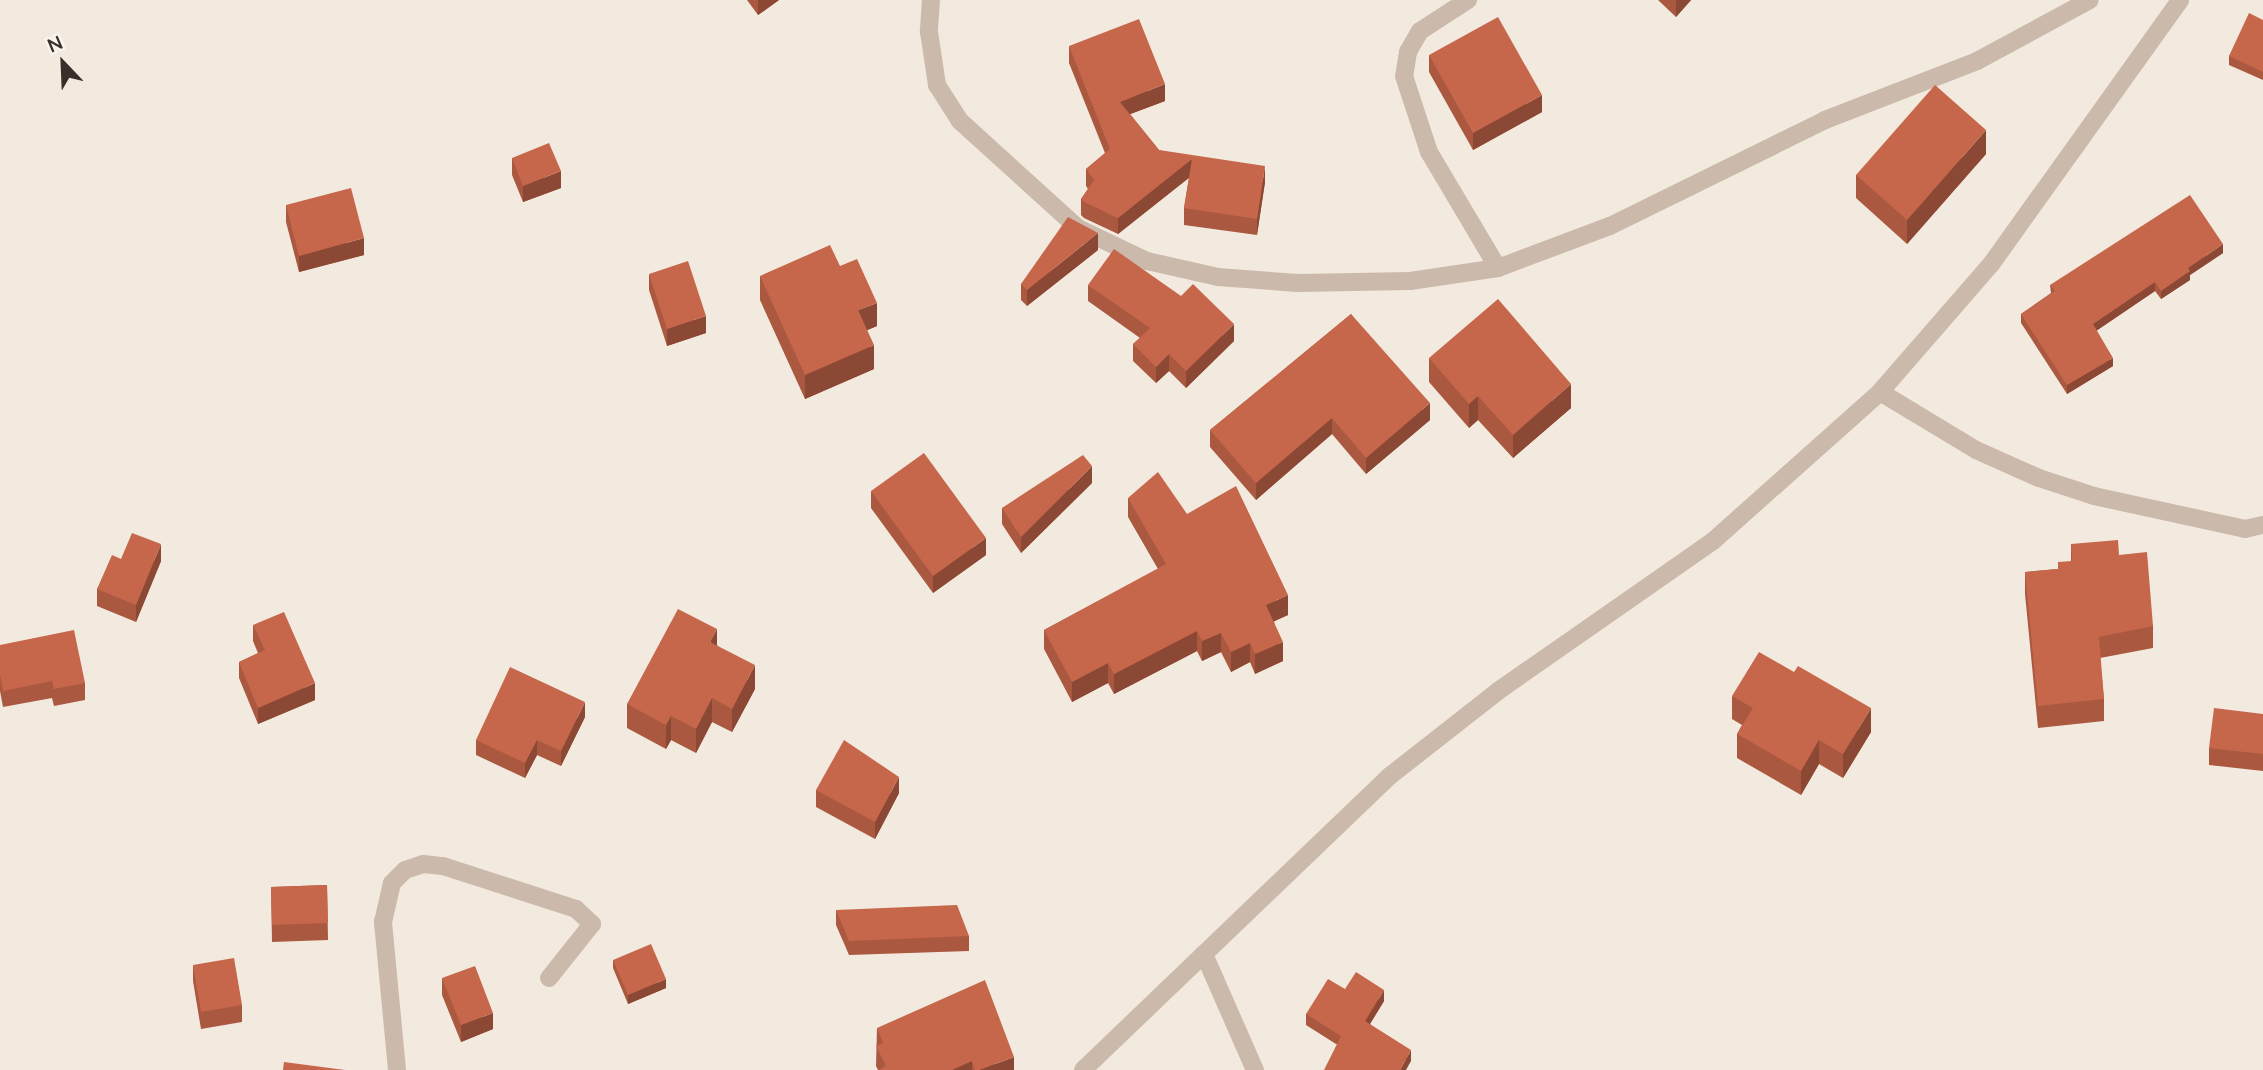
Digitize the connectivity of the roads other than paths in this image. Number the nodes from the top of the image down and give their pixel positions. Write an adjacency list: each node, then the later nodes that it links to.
1 (931, 0): 5 (street)
2 (1468, 0): 5 (street)
3 (2090, 0): 5 (street)
4 (2180, 0): 6 (street)
5 (1497, 268)
6 (1880, 392): 7 (street); 8 (street)
7 (2263, 525)
8 (1204, 954): 11 (street); 12 (street)
9 (549, 978): 10 (street)
10 (397, 1070)
11 (1083, 1070)
12 (1255, 1070)

